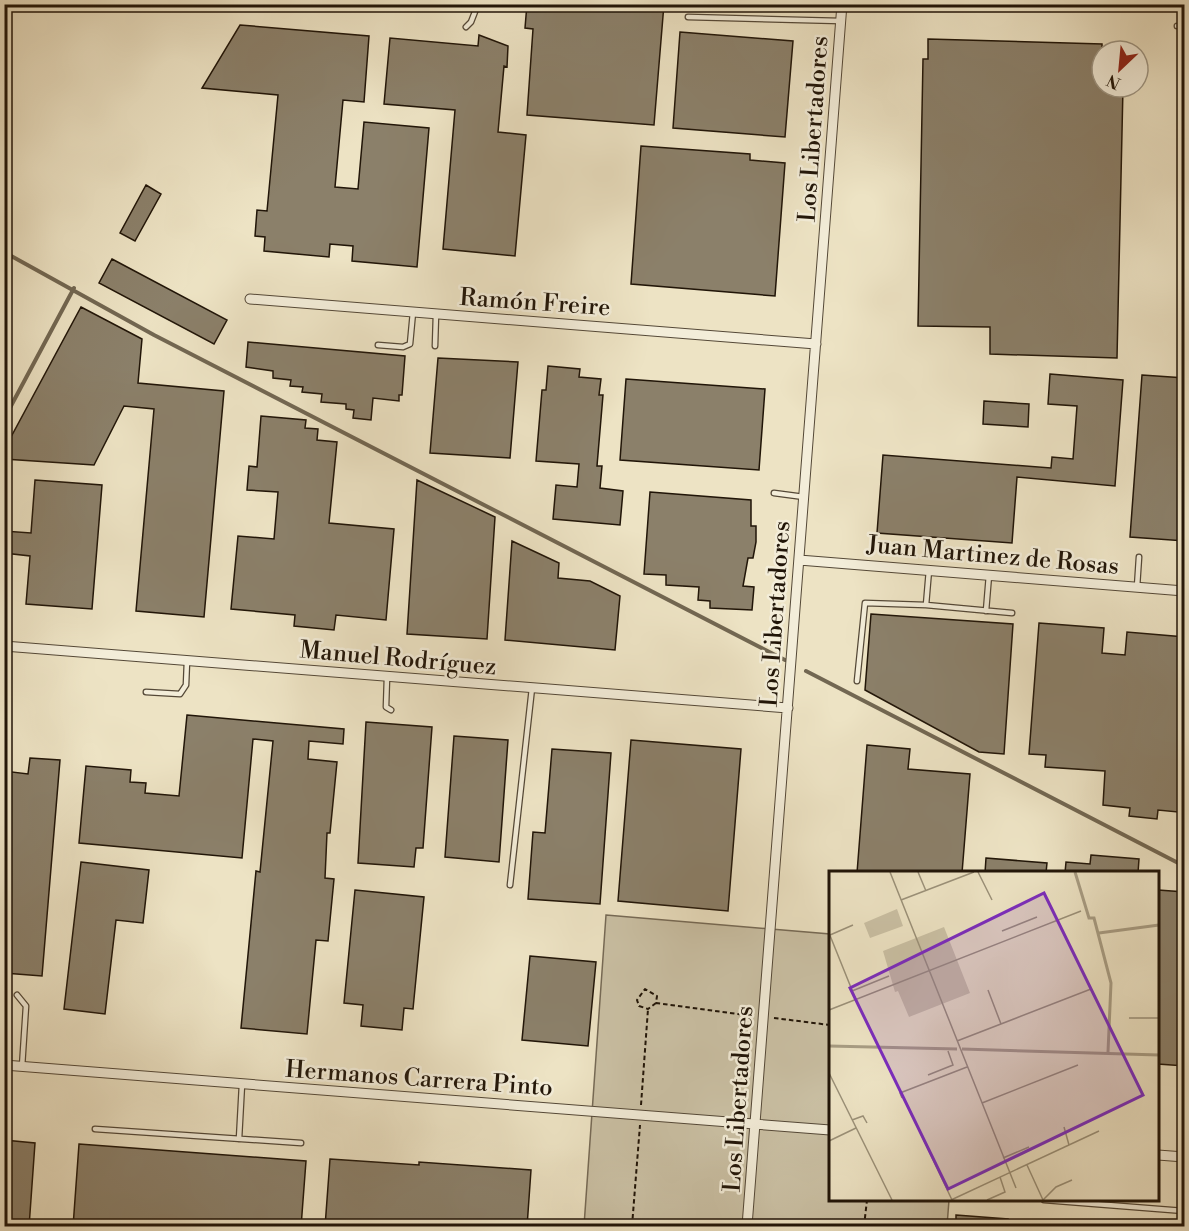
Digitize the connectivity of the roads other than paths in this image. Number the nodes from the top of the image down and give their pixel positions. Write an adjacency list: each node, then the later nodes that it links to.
1 (478, 4): 7 (lane)
2 (842, 4): 4 (street, Los Libertadores)
3 (688, 17): 4 (lane)
4 (841, 21): 11 (street, Los Libertadores)
5 (1177, 26): 6 (lane)
6 (1185, 26)
7 (466, 27)
8 (250, 299): 9 (street, Ramón Freire)
9 (413, 312): 10 (street, Ramón Freire); 12 (lane)
10 (435, 314): 11 (street, Ramón Freire); 13 (lane)
11 (816, 344): 15 (street, Los Libertadores)
12 (378, 345)
13 (435, 346)
14 (774, 494): 15 (lane)
15 (804, 497): 17 (street, Los Libertadores)
16 (1139, 557): 20 (lane)
17 (799, 560): 18 (street, Juan Martinez de Rosas); 31 (street, Los Libertadores)
18 (929, 570): 19 (street, Juan Martinez de Rosas); 22 (lane)
19 (989, 575): 20 (street, Juan Martinez de Rosas); 23 (lane)
20 (1137, 586): 21 (street, Juan Martinez de Rosas)
21 (1185, 591)
22 (926, 605): 23 (lane); 28 (lane)
23 (986, 611): 24 (lane)
24 (1012, 613)
25 (4, 646): 26 (street, Manuel Rodríguez)
26 (187, 661): 27 (street, Manuel Rodríguez); 30 (lane)
27 (387, 676): 29 (street, Manuel Rodríguez); 32 (lane)
28 (857, 681)
29 (532, 688): 31 (street, Manuel Rodríguez); 33 (lane)
30 (146, 692)
31 (788, 708): 38 (street, Los Libertadores)
32 (391, 710)
33 (510, 885)
34 (17, 995): 36 (lane)
35 (4, 1065): 36 (street, Hermanos Carrera Pinto)
36 (22, 1067): 37 (street, Hermanos Carrera Pinto)
37 (242, 1084): 38 (street, Hermanos Carrera Pinto); 41 (lane)
38 (755, 1124): 40 (street, Hermanos Carrera Pinto); 48 (street, Los Libertadores)
39 (95, 1129): 41 (lane)
40 (829, 1130)
41 (239, 1139): 42 (lane)
42 (301, 1143)
43 (1159, 1155): 44 (street)
44 (1185, 1157)
45 (1077, 1201): 46 (lane)
46 (1185, 1211)
47 (1185, 1219): 49 (street)
48 (747, 1227)
49 (1184, 1227)

